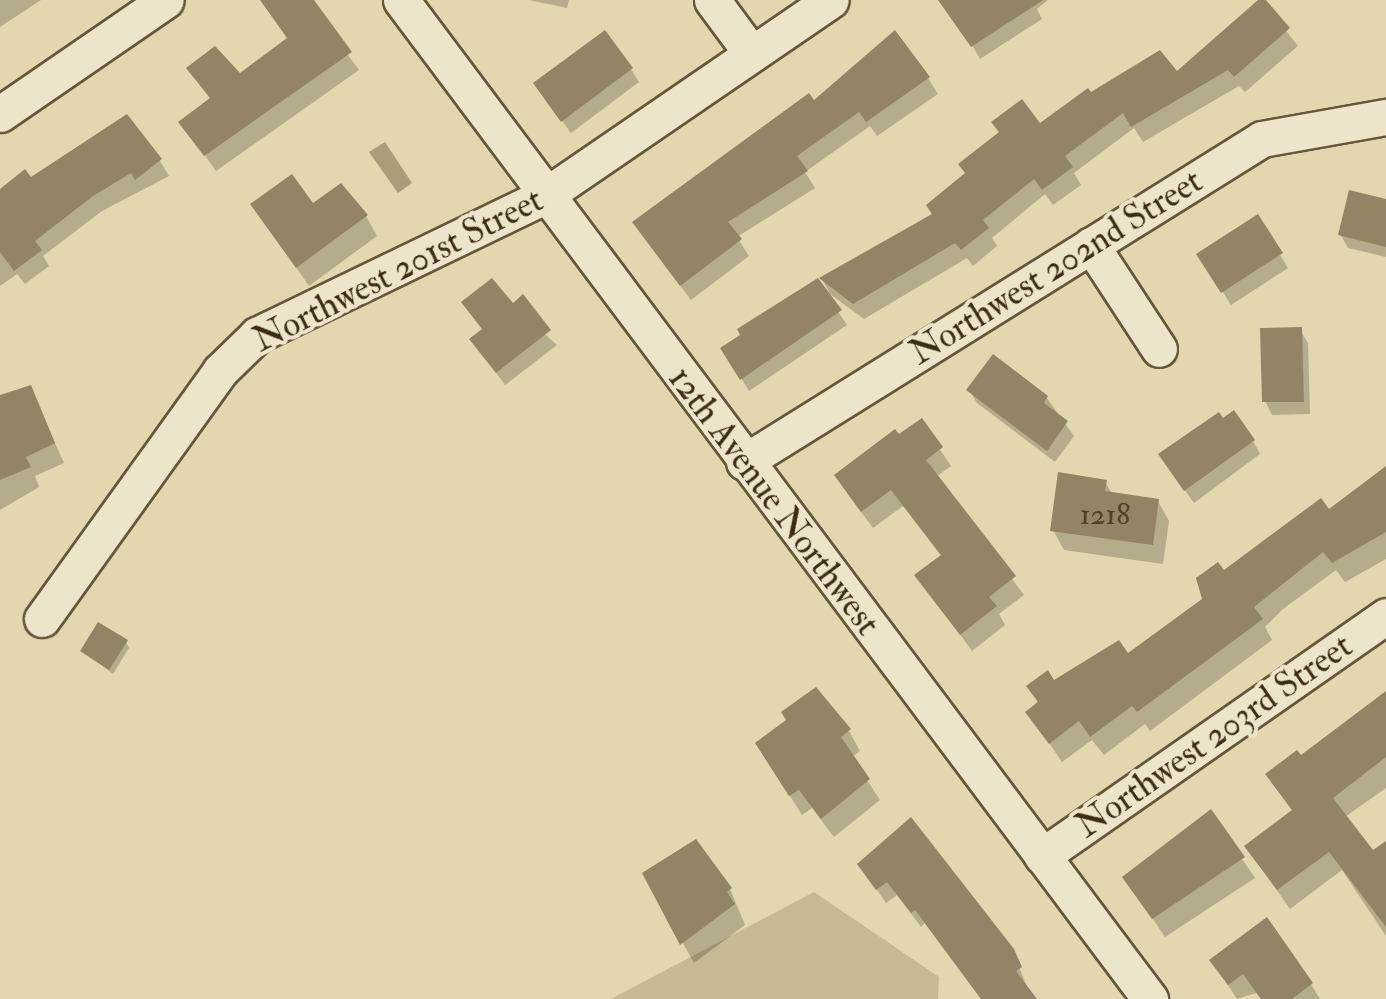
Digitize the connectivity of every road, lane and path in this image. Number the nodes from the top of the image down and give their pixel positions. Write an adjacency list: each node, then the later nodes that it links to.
1 (166, 0): 6 (street)
2 (402, 0): 8 (street, 12th Avenue Northwest)
3 (712, 0): 5 (street)
4 (831, 0): 5 (street, Northwest 201st Street)
5 (752, 54): 8 (street, Northwest 201st Street)
6 (0, 114)
7 (1386, 117): 9 (street, Northwest 202nd Street)
8 (546, 195): 11 (street, 12th Avenue Northwest); 13 (street, Northwest 201st Street)
9 (1091, 246): 10 (street); 11 (street, Northwest 202nd Street)
10 (1159, 349)
11 (744, 462): 14 (street, 12th Avenue Northwest)
12 (1386, 616): 14 (street, Northwest 203rd Street)
13 (42, 618)
14 (1042, 856): 15 (street, 12th Avenue Northwest)
15 (1150, 999)

